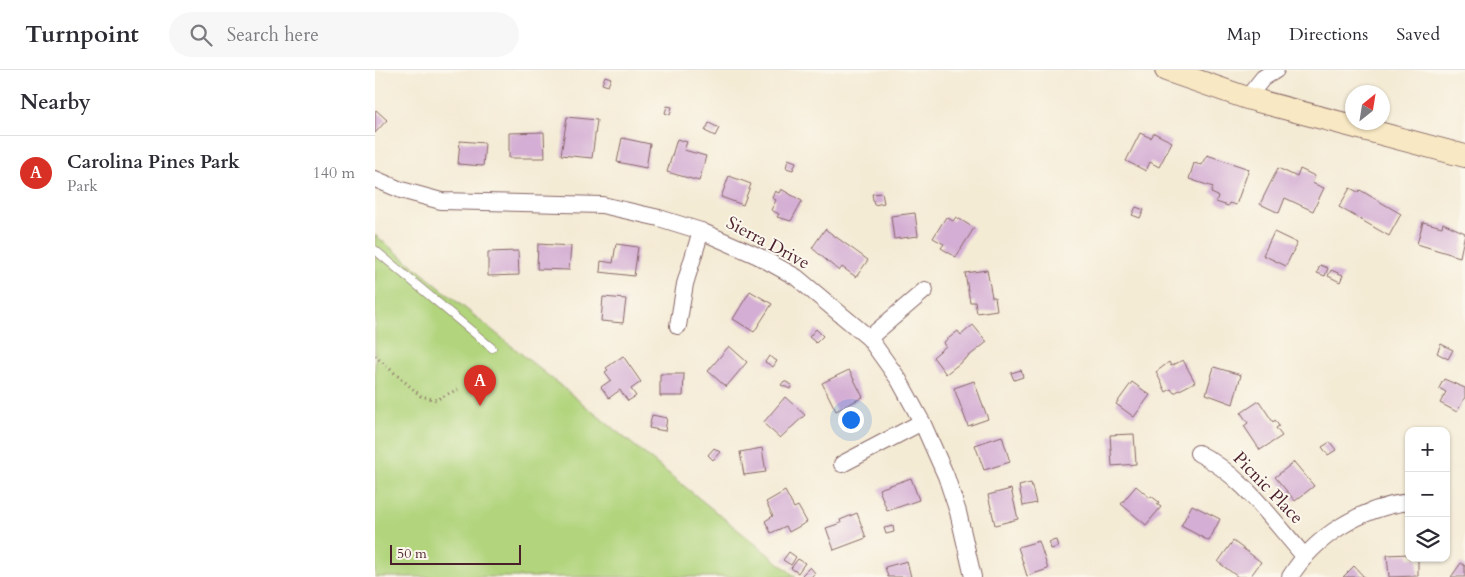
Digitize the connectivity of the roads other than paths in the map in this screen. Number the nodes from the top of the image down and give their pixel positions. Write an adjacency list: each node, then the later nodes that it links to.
1 (1166, 70): 3 (street)
2 (1276, 70): 3 (street)
3 (1247, 98): 4 (street)
4 (1465, 156)
5 (375, 179): 6 (street, Sierra Drive)
6 (701, 232): 9 (street); 10 (street, Sierra Drive)
7 (375, 250): 11 (lane)
8 (925, 290): 10 (street)
9 (679, 326)
10 (869, 338): 12 (street, Sierra Drive)
11 (492, 348)
12 (922, 422): 14 (street); 17 (street, Sierra Drive)
13 (1198, 453): 16 (street, Picnic Place)
14 (842, 464)
15 (1405, 502): 16 (street)
16 (1305, 557): 18 (street)
17 (973, 577)
18 (1290, 577)

